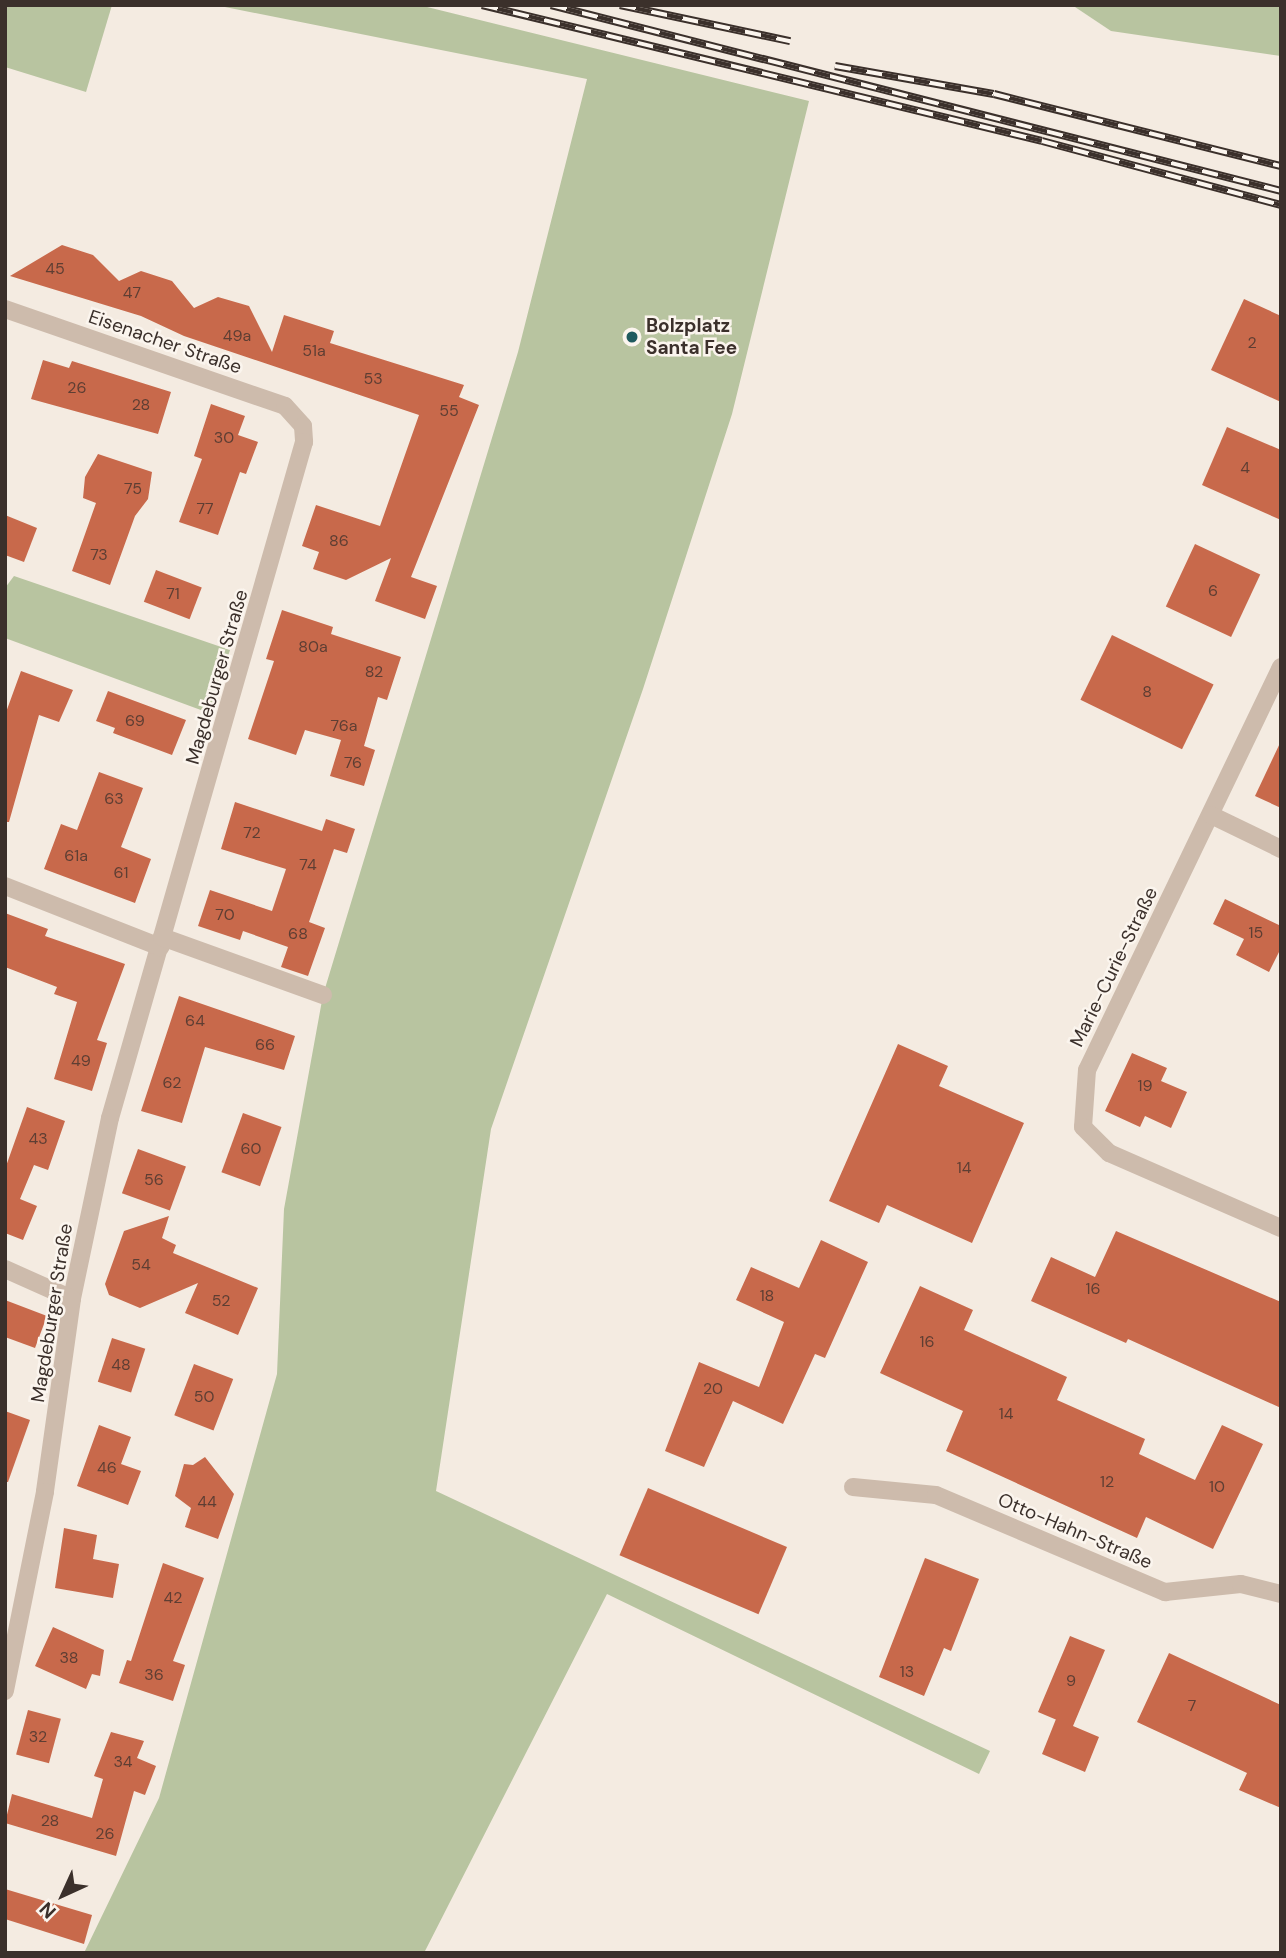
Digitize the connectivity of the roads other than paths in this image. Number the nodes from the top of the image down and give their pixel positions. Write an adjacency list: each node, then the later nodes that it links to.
1 (5, 309): 2 (street, Eisenacher Straße)
2 (303, 426): 7 (street, Magdeburger Straße)
3 (1281, 667): 4 (street, Marie-Curie-Straße)
4 (1211, 816): 5 (street); 9 (street, Marie-Curie-Straße)
5 (1281, 849)
6 (5, 886): 7 (street)
7 (161, 942): 8 (street); 11 (street, Magdeburger Straße)
8 (323, 995)
9 (1281, 1228)
10 (5, 1269): 11 (street)
11 (72, 1298): 14 (street, Magdeburger Straße)
12 (853, 1487): 13 (street, Otto-Hahn-Straße)
13 (1281, 1594)
14 (5, 1691)

